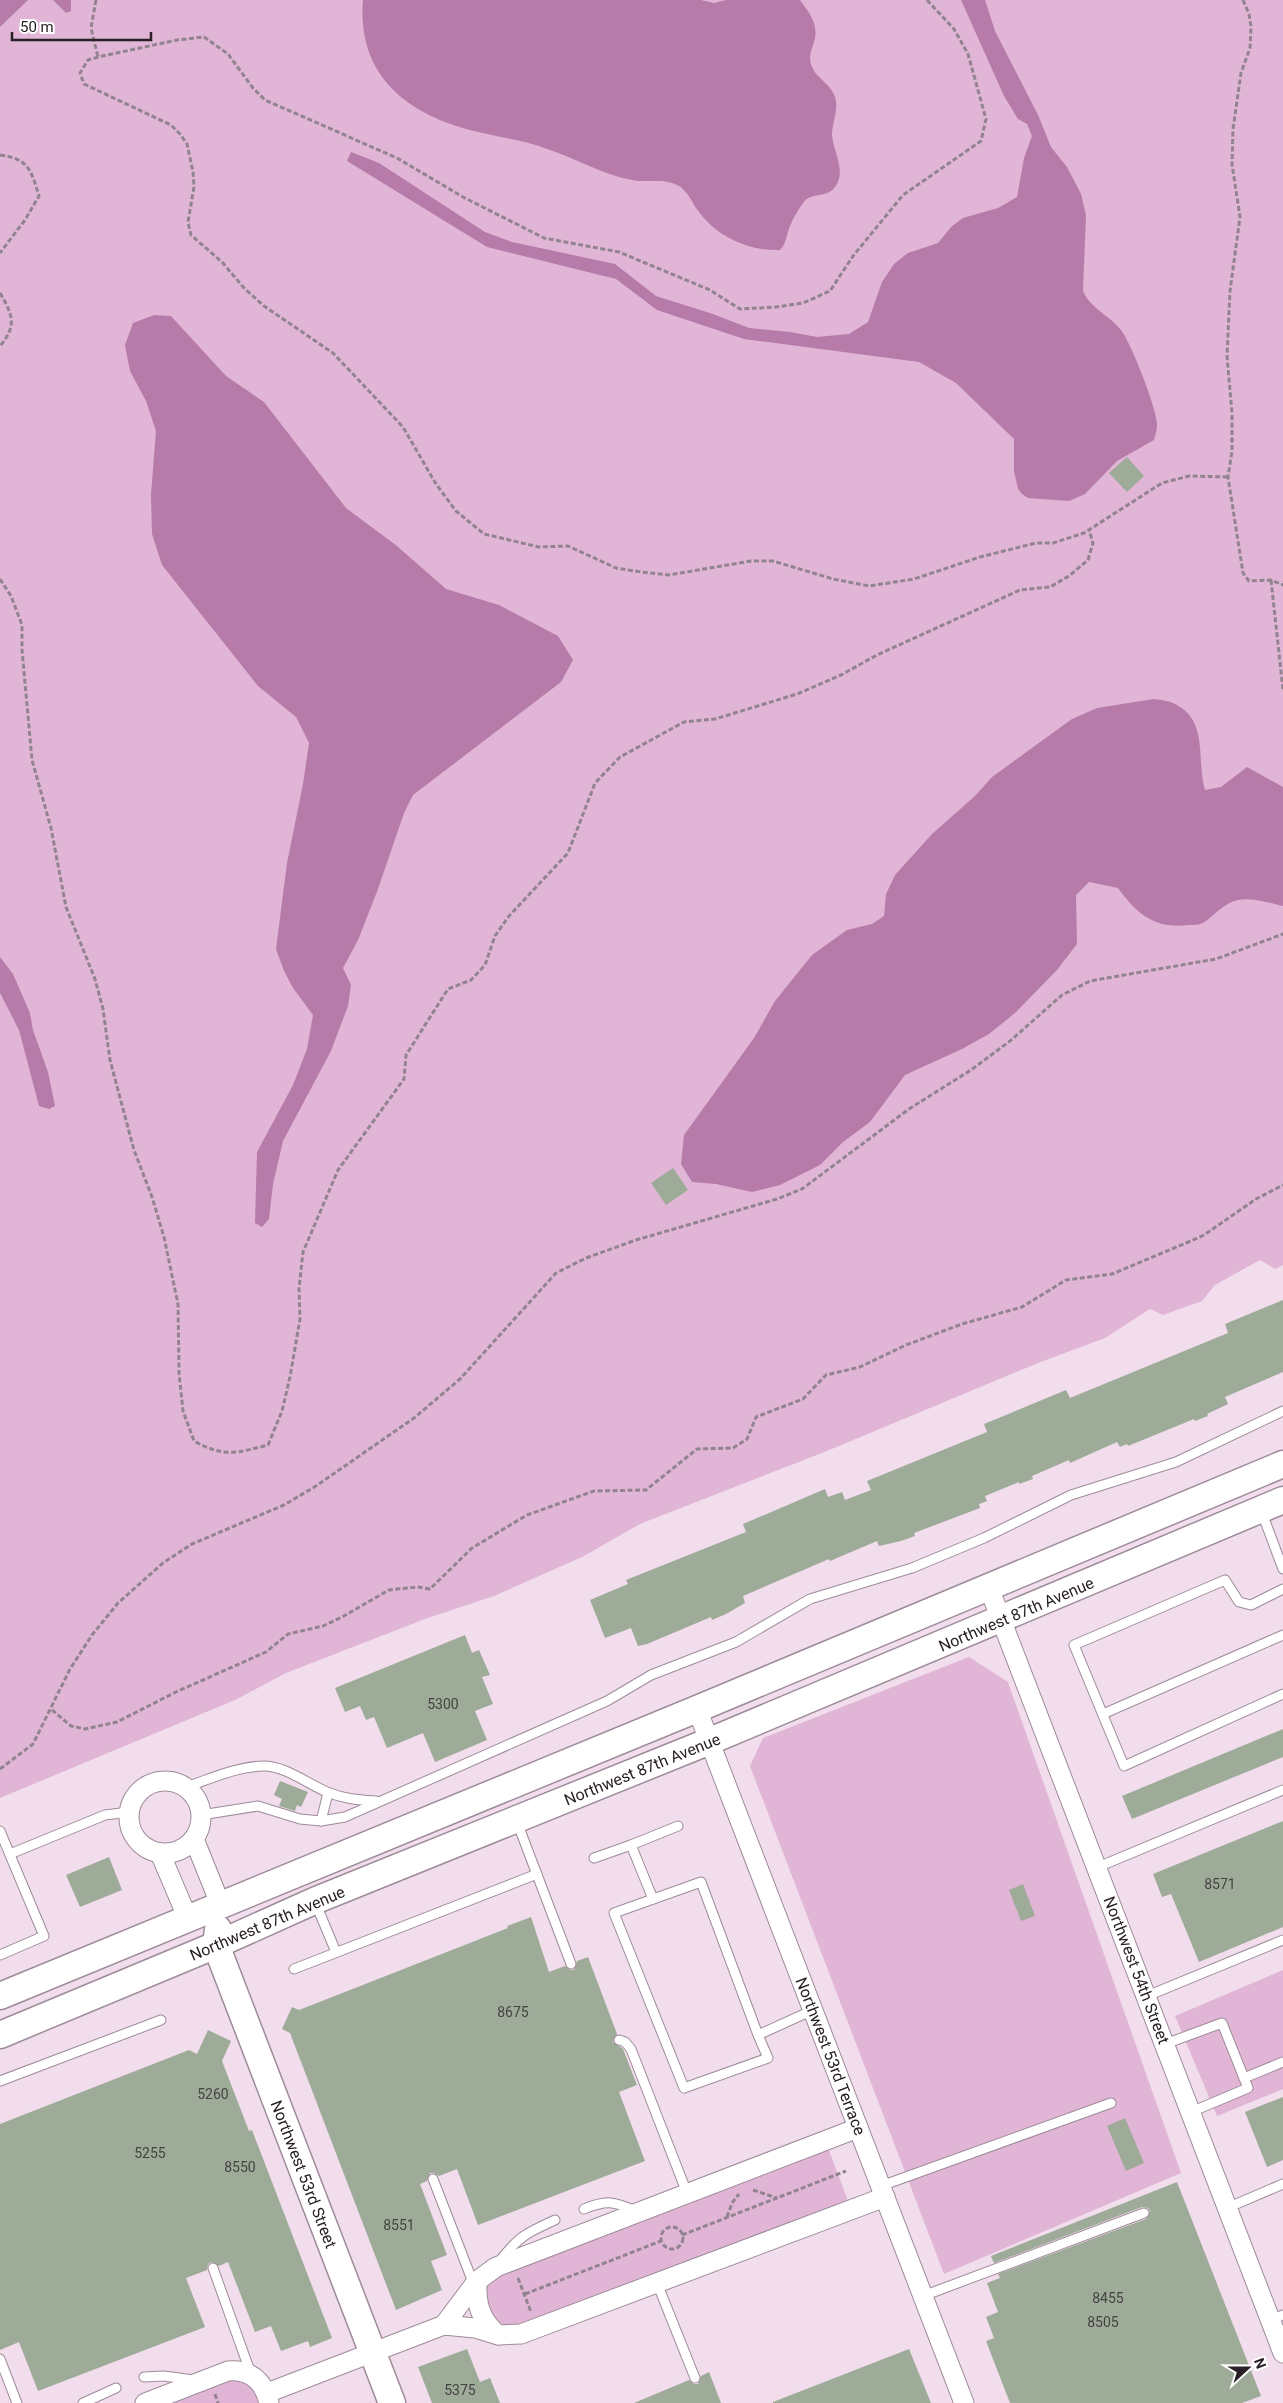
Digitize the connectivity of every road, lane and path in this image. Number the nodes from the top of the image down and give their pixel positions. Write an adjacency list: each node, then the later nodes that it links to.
1 (96, 0): 4 (path)
2 (927, 0): 4 (path)
3 (1243, 0): 9 (path)
4 (98, 57): 10 (path)
5 (0, 155): 6 (path)
6 (0, 253)
7 (0, 293): 8 (path)
8 (0, 346)
9 (1228, 477): 10 (path); 12 (path)
10 (1089, 530): 11 (path)
11 (0, 579)
12 (1271, 580): 13 (path); 14 (path)
13 (1283, 584)
14 (1283, 690)
15 (1283, 934): 27 (path)
16 (1283, 1185): 27 (path)
17 (1283, 1410): 34 (lane)
18 (1283, 1464): 21 (main road, Northwest 87th Avenue)
19 (1272, 1505): 20 (lane); 23 (main road, Northwest 87th Avenue)
20 (1283, 1569)
21 (989, 1588): 23 (street, Northwest 54th Street); 26 (main road, Northwest 87th Avenue)
22 (1283, 1589): 28 (lane)
23 (1002, 1620): 29 (main road, Northwest 87th Avenue); 46 (street, Northwest 54th Street)
24 (1283, 1635): 28 (lane)
25 (1283, 1694): 28 (lane)
26 (697, 1709): 29 (street, Northwest 53rd Terrace); 50 (main road, Northwest 87th Avenue)
27 (52, 1710): 30 (path)
28 (1103, 1714)
29 (710, 1742): 37 (main road, Northwest 87th Avenue); 60 (street, Northwest 53rd Terrace)
30 (0, 1769)
31 (186, 1787): 33 (lane); 35 (street); 36 (street)
32 (1283, 1790): 46 (lane)
33 (328, 1793): 34 (lane); 38 (lane)
34 (379, 1801): 38 (lane)
35 (129, 1812): 43 (street); 44 (lane)
36 (201, 1815): 38 (lane); 41 (street)
37 (516, 1820): 47 (lane); 49 (main road, Northwest 87th Avenue)
38 (321, 1821)
39 (678, 1826): 42 (lane)
40 (0, 1831): 44 (lane)
41 (194, 1839): 43 (street); 50 (street)
42 (631, 1845): 45 (lane); 48 (lane)
43 (160, 1853): 51 (street)
44 (10, 1854): 55 (lane)
45 (594, 1858)
46 (1098, 1867): 59 (street, Northwest 54th Street)
47 (537, 1874): 54 (lane); 56 (lane)
48 (653, 1899): 63 (lane); 63 (lane)
49 (314, 1901): 53 (main road, Northwest 87th Avenue); 54 (lane)
50 (221, 1906): 51 (main road, Northwest 87th Avenue); 53 (main road, Northwest 53rd Street)
51 (188, 1919): 53 (main road, Northwest 53rd Street); 58 (main road, Northwest 87th Avenue)
52 (1283, 1940): 59 (lane)
53 (216, 1945): 62 (main road, Northwest 87th Avenue); 96 (main road, Northwest 53rd Street)
54 (336, 1952): 57 (lane)
55 (0, 1955)
56 (571, 1964)
57 (294, 1969)
58 (0, 1996)
59 (1147, 1996): 65 (street, Northwest 54th Street)
60 (813, 2010): 63 (lane); 71 (street, Northwest 53rd Terrace)
61 (161, 2020): 68 (lane)
62 (0, 2035)
63 (758, 2035)
64 (619, 2040): 76 (lane)
65 (1165, 2044): 67 (lane); 70 (street, Northwest 54th Street)
66 (1283, 2062): 67 (lane)
67 (1244, 2078): 70 (lane)
68 (0, 2081)
69 (1110, 2104): 75 (lane)
70 (1190, 2112): 78 (street, Northwest 54th Street)
71 (858, 2128): 75 (street, Northwest 53rd Terrace); 76 (street)
72 (846, 2171): 77 (path)
73 (433, 2178): 88 (lane)
74 (1283, 2184): 78 (lane)
75 (883, 2192): 89 (street); 91 (street, Northwest 53rd Terrace)
76 (687, 2193): 80 (street)
77 (777, 2198): 82 (path); 82 (path)
78 (1227, 2208): 92 (street, Northwest 54th Street)
79 (584, 2209): 80 (lane)
80 (638, 2212): 86 (street)
81 (1144, 2213): 91 (lane)
82 (727, 2217): 84 (path)
83 (555, 2220): 86 (lane)
84 (682, 2235): 85 (path); 85 (path)
85 (661, 2241): 90 (path)
86 (504, 2264): 88 (street); 90 (path)
87 (213, 2268): 99 (lane)
88 (476, 2283): 93 (street); 95 (street)
89 (657, 2283): 94 (street); 101 (lane)
90 (525, 2294): 94 (path)
91 (923, 2296): 109 (street, Northwest 53rd Terrace)
92 (1277, 2317): 97 (street, Northwest 54th Street)
93 (444, 2326): 95 (street); 96 (street)
94 (538, 2328): 95 (street)
95 (498, 2335)
96 (373, 2353): 104 (street); 108 (main road, Northwest 53rd Street)
97 (1283, 2353)
98 (0, 2359): 105 (lane)
99 (251, 2374): 102 (street); 104 (street)
100 (144, 2377): 102 (lane)
101 (695, 2378)
102 (200, 2382): 107 (street)
103 (116, 2388): 106 (lane)
104 (268, 2398)
105 (17, 2403)
106 (82, 2403)
107 (145, 2403)
108 (392, 2403)
109 (964, 2403)

